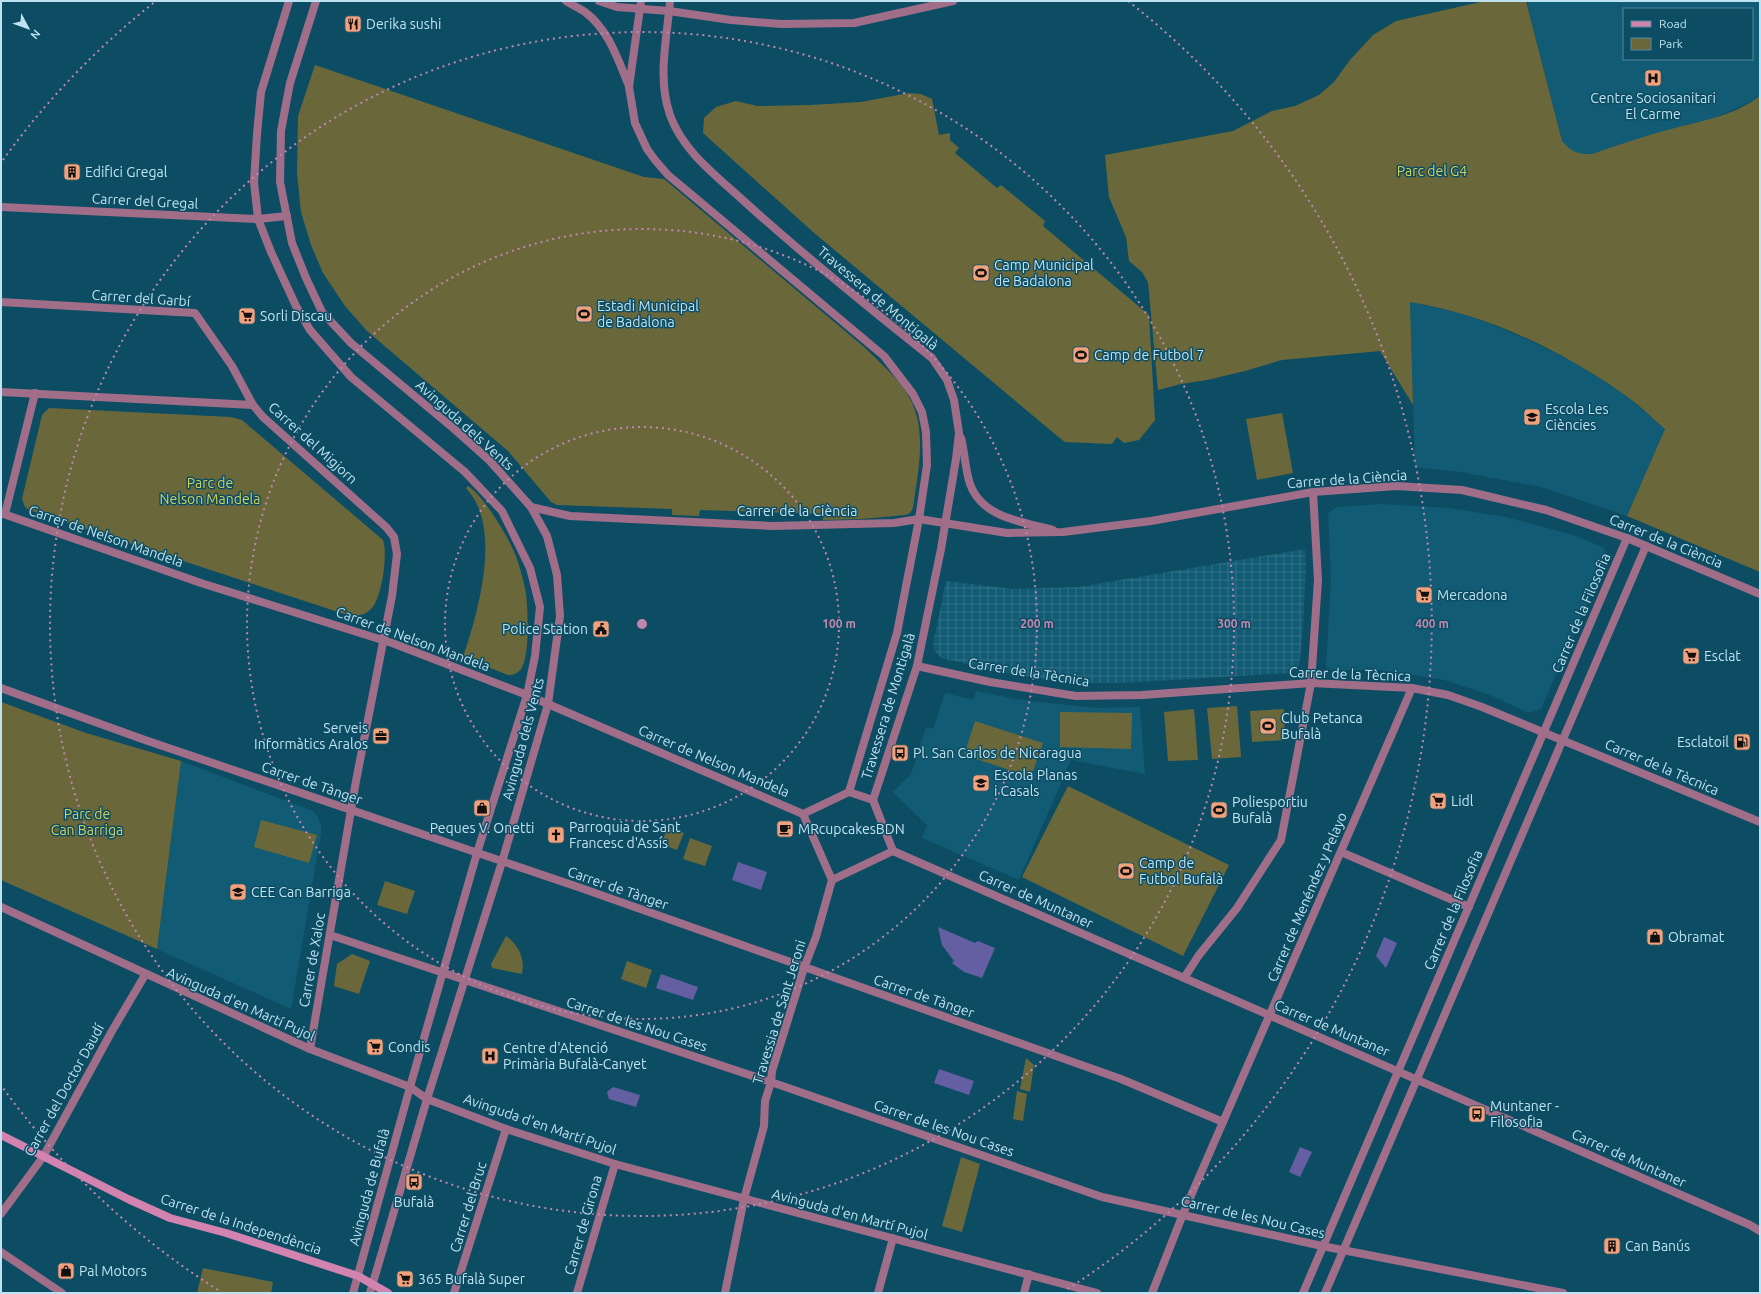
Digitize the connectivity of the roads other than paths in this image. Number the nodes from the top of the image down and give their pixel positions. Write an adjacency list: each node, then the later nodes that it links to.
1 (289, 1): 12 (street, Avinguda dels Vents)
2 (316, 1): 11 (street, Avinguda dels Vents)
3 (566, 1): 9 (street)
4 (599, 1): 8 (street)
5 (641, 1): 9 (street, Travessera de Montigalà)
6 (670, 1): 8 (street, Travessera de Montigalà)
7 (952, 1): 8 (street)
8 (669, 11): 17 (street, Travessera de Montigalà)
9 (629, 87): 21 (street, Travessera de Montigalà)
10 (1, 207): 12 (street, Carrer del Gregal)
11 (287, 216): 12 (street, Carrer del Gregal); 19 (street, Avinguda dels Vents)
12 (258, 219): 31 (street, Avinguda dels Vents)
13 (1, 302): 16 (street, Carrer del Garbí)
14 (1, 392): 15 (street, Carrer del Migjorn)
15 (35, 393): 16 (street, Carrer del Migjorn); 20 (street, Carrer de Nelson Mandela)
16 (253, 404): 26 (street, Carrer del Migjorn)
17 (959, 433): 22 (street, Carrer de la Ciència); 27 (street, Travessera de Montigalà)
18 (1313, 492): 22 (street, Carrer de la Ciència); 23 (street, Carrer de la Ciència); 28 (street)
19 (531, 507): 21 (street, Carrer de la Ciència); 32 (street, Avinguda dels Vents)
20 (3, 513): 26 (street, Carrer de Nelson Mandela)
21 (919, 518): 22 (street, Carrer de la Ciència); 35 (street, Travessera de Montigalà)
22 (1063, 532)
23 (1627, 538): 24 (street, Carrer de la Ciència); 33 (street, Carrer de la Filosofia)
24 (1646, 546): 25 (street, Carrer de la Ciència); 34 (street)
25 (1760, 594)
26 (384, 640): 31 (street, Carrer de Nelson Mandela); 37 (street, Carrer de Xaloc)
27 (917, 666): 28 (street, Carrer de la Tècnica); 36 (street, Travessera de Montigalà)
28 (1311, 683): 30 (street, Carrer de la Tècnica); 51 (street)
29 (1, 688): 37 (street, Carrer de Tànger)
30 (1412, 688): 33 (street, Carrer de la Tècnica); 41 (street, Carrer de Menéndez y Pelayo)
31 (527, 695): 32 (street, Carrer de Nelson Mandela); 42 (street, Avinguda dels Vents)
32 (548, 704): 38 (street, Carrer de Nelson Mandela); 43 (street, Avinguda dels Vents)
33 (1544, 732): 34 (street, Carrer de la Tècnica); 46 (street, Carrer de la Filosofia)
34 (1563, 740): 39 (street, Carrer de la Tècnica); 56 (street)
35 (849, 792): 36 (street); 38 (street)
36 (873, 800): 40 (street)
37 (351, 810): 42 (street, Carrer de Tànger); 47 (street, Carrer de Xaloc)
38 (803, 814): 44 (street)
39 (1760, 822)
40 (893, 851): 44 (street); 51 (street, Carrer de Muntaner)
41 (1340, 852): 46 (street); 53 (street, Carrer de Menéndez y Pelayo)
42 (477, 853): 43 (street, Carrer de Tànger); 49 (street, Avinguda dels Vents)
43 (502, 862): 48 (street, Carrer de Tànger); 52 (street, Avinguda dels Vents)
44 (832, 880): 48 (street, Travessia de Sant Jeroni)
45 (1, 907): 50 (street, Avinguda d'en Martí Pujol)
46 (1469, 907): 55 (street, Carrer de la Filosofia)
47 (330, 935): 49 (street, Carrer de les Nou Cases); 54 (street, Carrer de Xaloc)
48 (804, 968): 57 (street, Travessia de Sant Jeroni); 60 (street, Carrer de Tànger)
49 (443, 973): 52 (street, Carrer de les Nou Cases); 58 (street, Avinguda dels Vents)
50 (145, 975): 54 (street, Avinguda d'en Martí Pujol); 63 (street, Carrer del Doctor Daudí)
51 (1184, 978): 53 (street, Carrer de Muntaner)
52 (466, 980): 57 (street, Carrer de les Nou Cases); 59 (street, Avinguda dels Vents)
53 (1270, 1016): 55 (street, Carrer de Muntaner); 60 (street, Carrer de Menéndez y Pelayo)
54 (310, 1049): 58 (street, Avinguda d'en Martí Pujol)
55 (1399, 1071): 56 (street, Carrer de Muntaner); 70 (street, Carrer de la Filosofia)
56 (1417, 1079): 68 (street, Carrer de Muntaner); 71 (street)
57 (771, 1082): 65 (street, Travessia de Sant Jeroni); 67 (street, Carrer de les Nou Cases)
58 (410, 1087): 59 (street, Avinguda d'en Martí Pujol); 74 (street, Avinguda de Bufalà)
59 (427, 1099): 61 (street, Avinguda d'en Martí Pujol); 75 (street)
60 (1223, 1122): 67 (street, Carrer de Menéndez y Pelayo)
61 (506, 1129): 64 (street, Avinguda d'en Martí Pujol); 80 (street, Carrer del Bruc)
62 (1, 1135): 63 (street, Carrer de la Independència)
63 (43, 1157): 66 (street, Carrer del Doctor Daudí); 74 (street, Carrer de la Independència)
64 (615, 1164): 65 (street, Avinguda d'en Martí Pujol); 81 (street, Carrer de Girona)
65 (744, 1199): 69 (street, Avinguda d'en Martí Pujol); 82 (street, Travessia de Sant Jeroni)
66 (1, 1214)
67 (1184, 1214): 70 (street, Carrer de les Nou Cases); 86 (street, Carrer de Menéndez y Pelayo)
68 (1760, 1231)
69 (893, 1238): 73 (street, Avinguda d'en Martí Pujol); 83 (street)
70 (1322, 1246): 71 (street, Carrer de les Nou Cases); 87 (street, Carrer de la Filosofia)
71 (1343, 1250): 88 (street); 89 (street, Carrer de les Nou Cases)
72 (1, 1252): 76 (street)
73 (1029, 1274): 84 (street); 85 (street, Avinguda d'en Martí Pujol)
74 (358, 1276): 75 (street, Carrer de la Independència); 77 (street, Avinguda de Bufalà)
75 (372, 1284): 78 (street); 79 (street, Carrer de la Independència)
76 (62, 1293)
77 (353, 1293)
78 (370, 1293)
79 (388, 1293)
80 (454, 1293)
81 (577, 1293)
82 (725, 1293)
83 (878, 1293)
84 (1024, 1293)
85 (1097, 1293)
86 (1152, 1293)
87 (1303, 1293)
88 (1325, 1293)
89 (1563, 1293)

